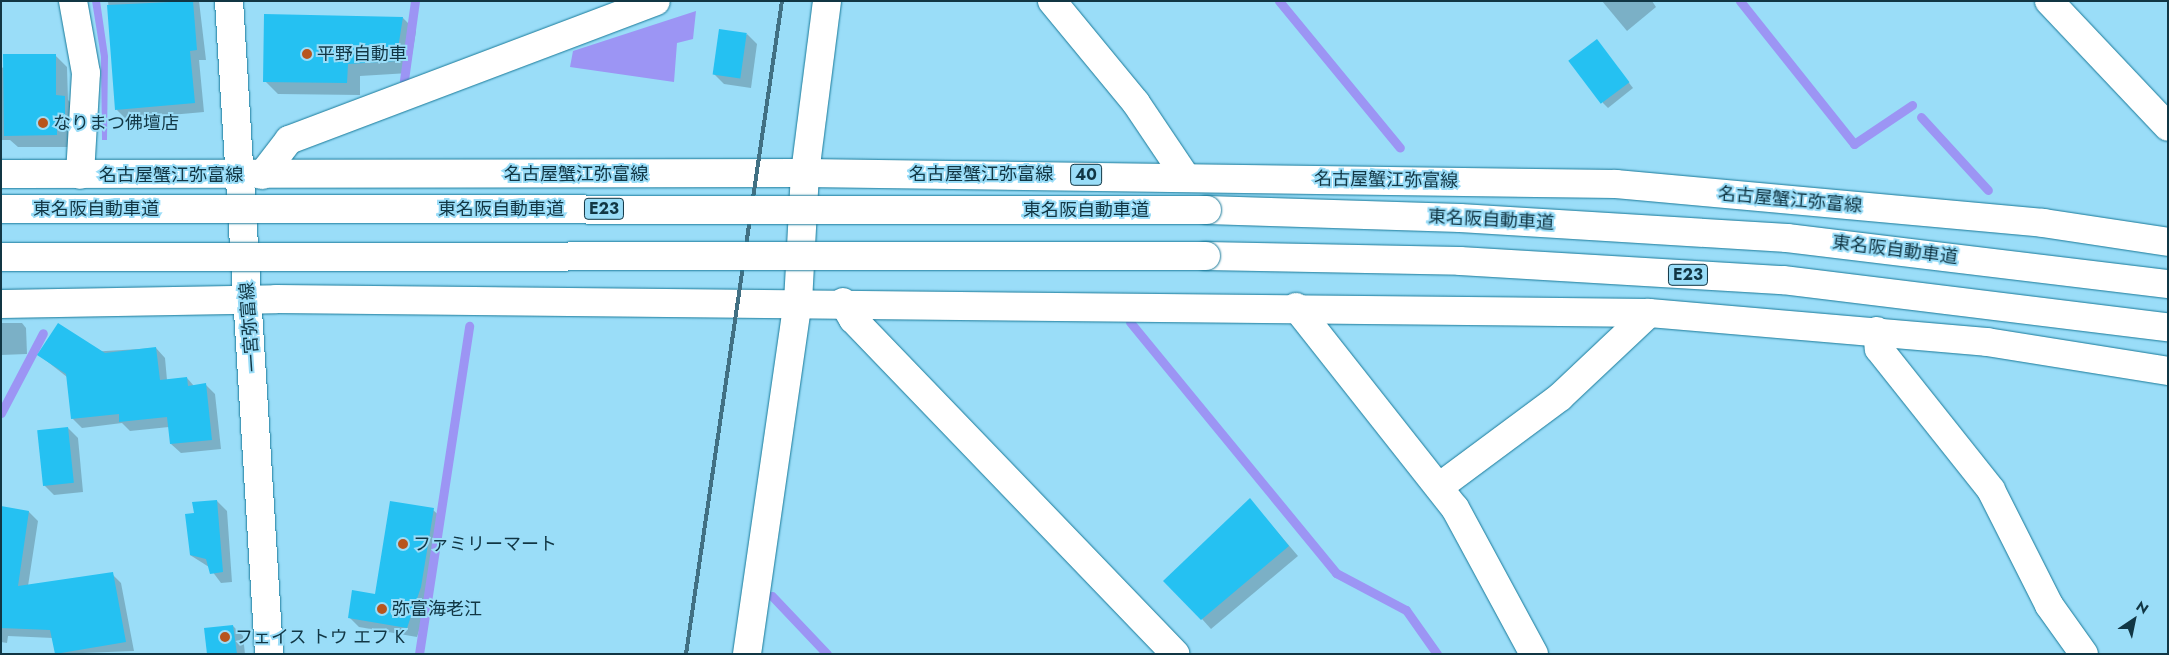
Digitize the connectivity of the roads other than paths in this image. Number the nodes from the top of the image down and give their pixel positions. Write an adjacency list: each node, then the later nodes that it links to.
1 (73, 1): 11 (main road)
2 (229, 1): 12 (main road, 一宮弥富線)
3 (656, 1): 7 (main road)
4 (827, 1): 9 (main road)
5 (1052, 1): 13 (main road)
6 (2049, 1): 8 (main road)
7 (592, 14): 12 (main road)
8 (2168, 127)
9 (805, 173): 12 (main road, 名古屋蟹江弥富線 / 40); 13 (main road, 名古屋蟹江弥富線 / 40); 19 (main road)
10 (1, 174): 11 (main road, 名古屋蟹江弥富線 / 40)
11 (80, 175): 12 (main road, 名古屋蟹江弥富線 / 40)
12 (250, 176): 18 (main road, 一宮弥富線)
13 (1185, 176): 15 (main road, 名古屋蟹江弥富線 / 40)
14 (1, 208): 17 (main road, 東名阪自動車道 / E23, bridge)
15 (2168, 242)
16 (1, 258): 24 (main road, E23, bridge)
17 (2168, 284)
18 (249, 299): 19 (main road); 21 (main road); 28 (main road, 一宮弥富線)
19 (798, 302): 20 (main road); 29 (main road)
20 (843, 302): 22 (main road); 30 (main road)
21 (1, 304)
22 (1296, 307): 23 (main road); 27 (main road)
23 (1649, 313): 25 (main road); 27 (main road)
24 (2168, 327)
25 (1877, 331): 26 (main road); 32 (main road)
26 (2168, 371)
27 (1439, 487): 31 (main road)
28 (269, 654)
29 (747, 654)
30 (1175, 654)
31 (1534, 654)
32 (2084, 654)

